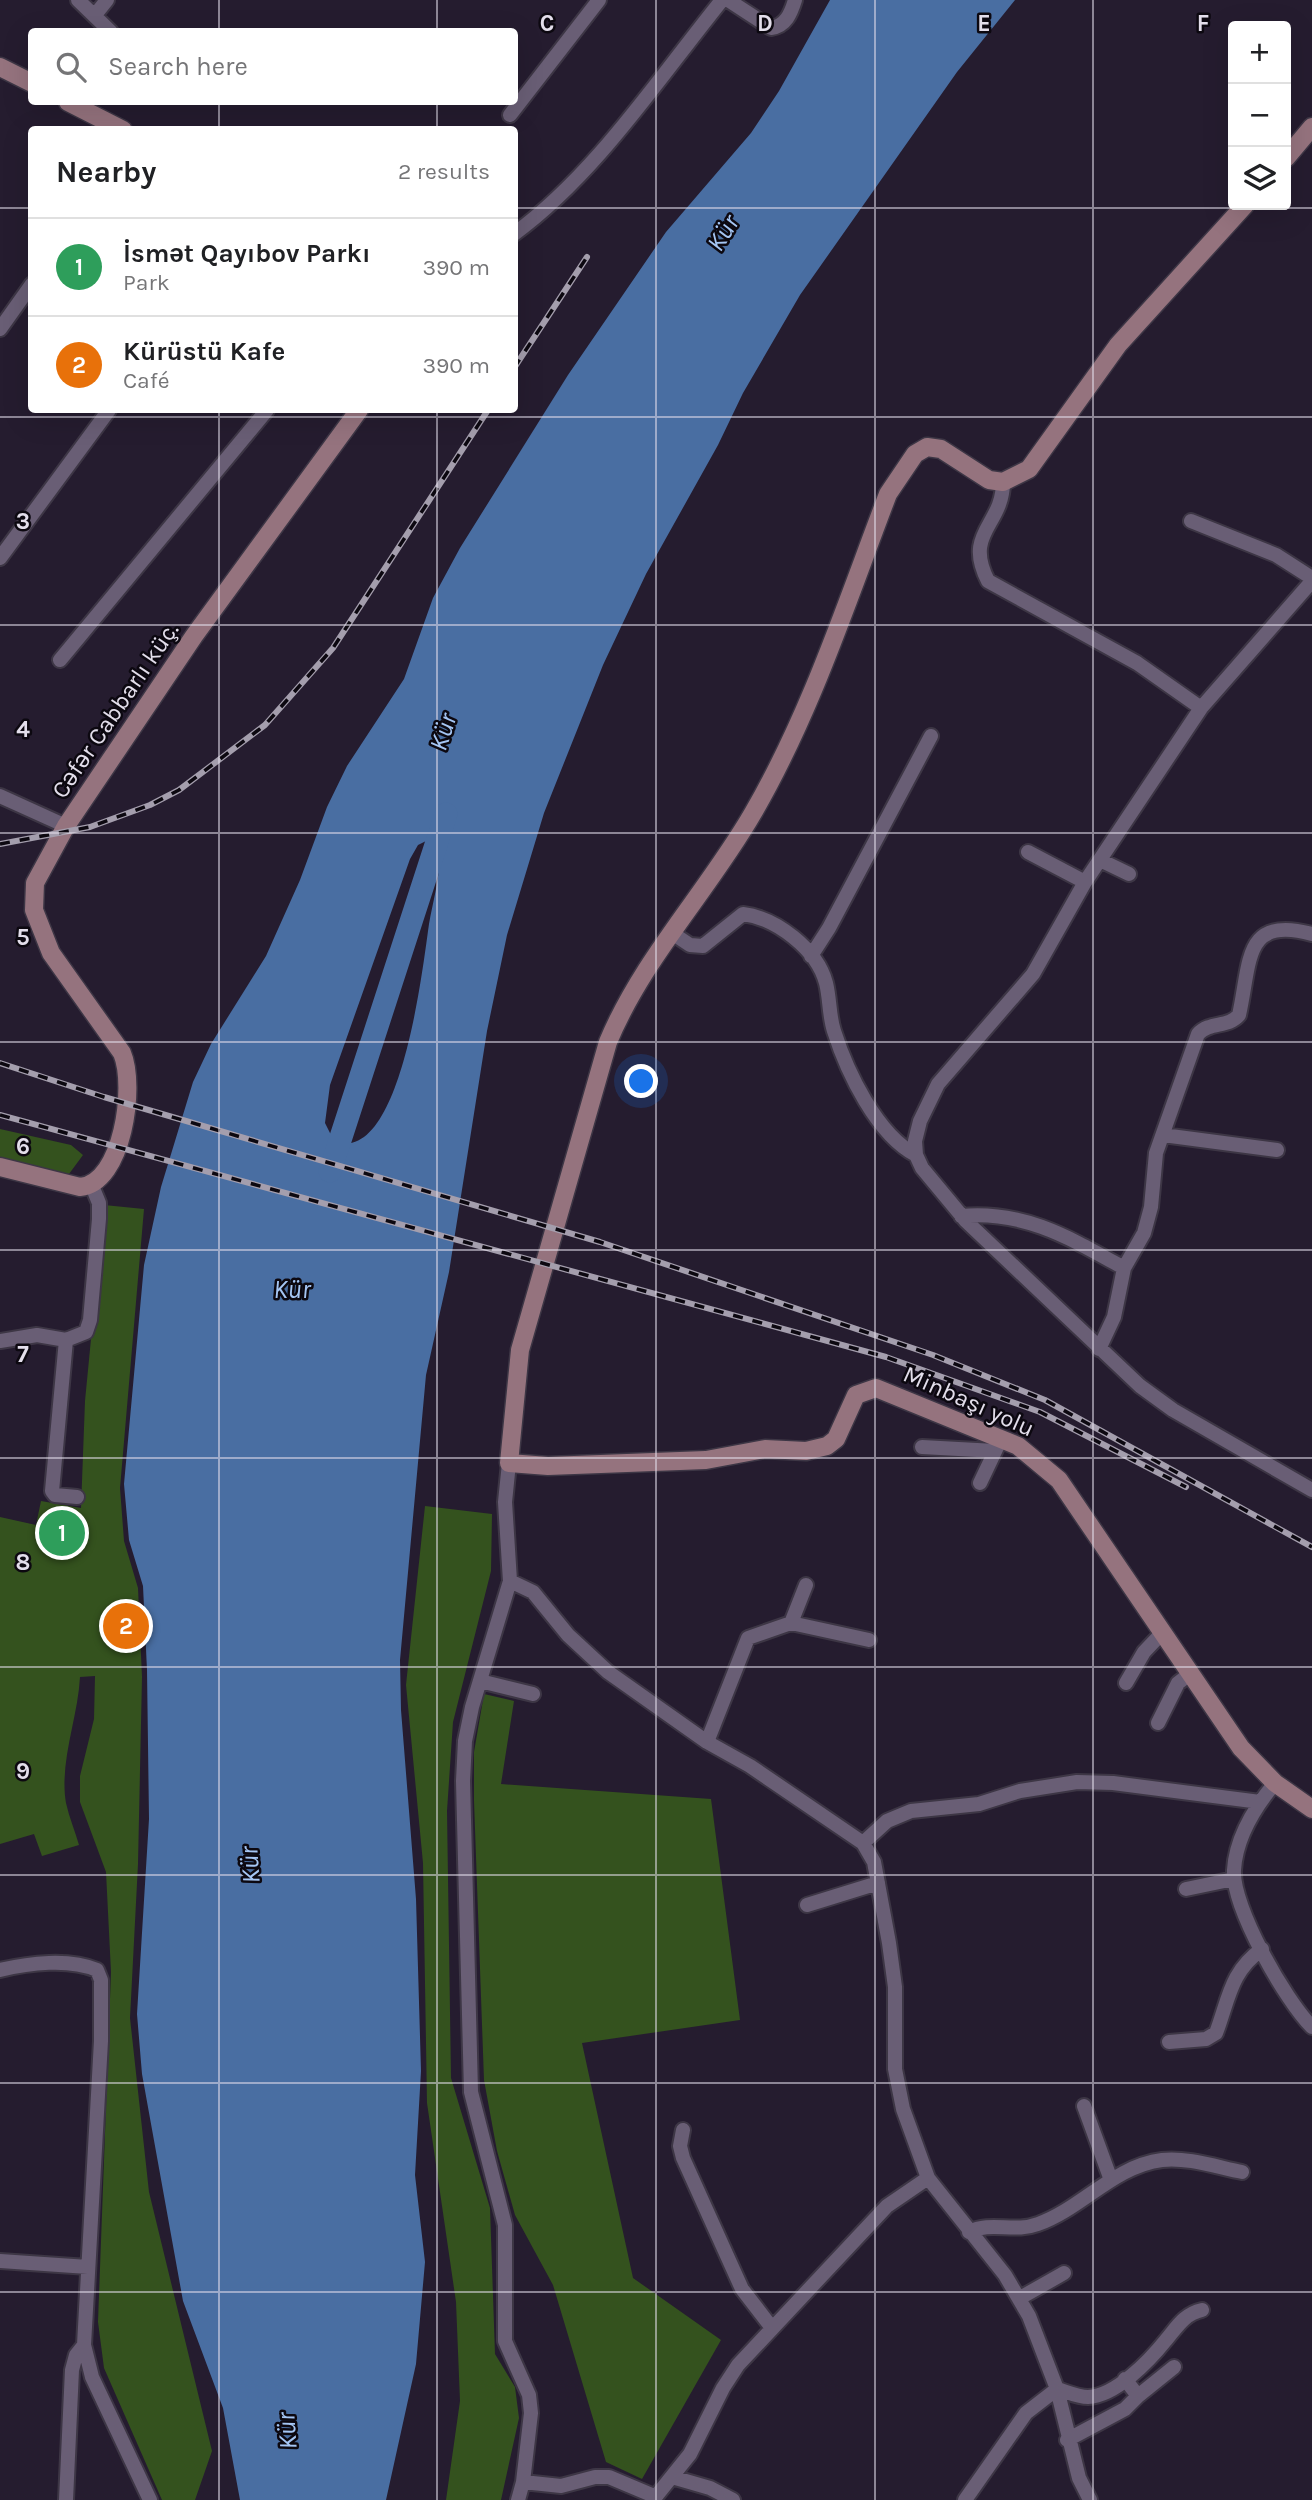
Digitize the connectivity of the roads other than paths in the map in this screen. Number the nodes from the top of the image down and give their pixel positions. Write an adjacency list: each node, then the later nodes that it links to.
1 (78, 0): 7 (street)
2 (107, 0): 7 (street)
3 (599, 0): 12 (street)
4 (722, 0): 17 (street)
5 (728, 0): 6 (street)
6 (794, 0)
7 (94, 15): 8 (street)
8 (107, 28)
9 (0, 67): 10 (street)
10 (28, 81)
11 (91, 107): 13 (street)
12 (510, 116)
13 (117, 126)
14 (1312, 127): 15 (street)
15 (1291, 152)
16 (1240, 210): 23 (street)
17 (518, 231)
18 (28, 290): 19 (street)
19 (0, 329)
20 (107, 413): 25 (street)
21 (265, 413): 27 (street)
22 (357, 413): 31 (street, Cəfər Cabbarlı küç.)
23 (1003, 482): 28 (street); 36 (street)
24 (1191, 521): 26 (street)
25 (0, 558)
26 (1312, 580): 28 (street)
27 (60, 660)
28 (1200, 708): 33 (street)
29 (932, 736): 38 (street)
30 (0, 796): 31 (street)
31 (66, 826): 43 (street, Cəfər Cabbarlı küç.)
32 (1028, 852): 35 (street)
33 (1100, 860): 34 (street); 35 (street)
34 (1129, 874)
35 (1085, 882): 41 (street)
36 (672, 933): 38 (street); 51 (street)
37 (1312, 934): 39 (street)
38 (811, 956): 41 (street)
39 (1163, 1135): 40 (street); 45 (street)
40 (1277, 1150)
41 (916, 1155): 44 (street)
42 (0, 1167): 43 (street)
43 (92, 1186): 46 (street)
44 (961, 1216): 45 (street); 48 (street)
45 (1124, 1268): 48 (street)
46 (66, 1340): 47 (street); 54 (street)
47 (0, 1341)
48 (1099, 1349): 53 (street)
49 (998, 1445): 50 (street); 51 (street, Minbaşı yolu); 52 (street); 58 (street, Minbaşı yolu)
50 (922, 1447)
51 (509, 1463): 55 (street)
52 (980, 1483)
53 (1312, 1490)
54 (77, 1497)
55 (510, 1581): 61 (street); 65 (street)
56 (806, 1585): 57 (street)
57 (791, 1623): 59 (street); 65 (street)
58 (1163, 1632): 60 (street, Minbaşı yolu); 62 (street)
59 (869, 1640)
60 (1191, 1674): 64 (street); 66 (street, Minbaşı yolu)
61 (480, 1682): 63 (street); 97 (street)
62 (1126, 1683)
63 (533, 1694)
64 (1158, 1724)
65 (707, 1742): 69 (street)
66 (1275, 1783): 67 (street); 68 (street, Minbaşı yolu)
67 (1260, 1802): 69 (street); 70 (street)
68 (1312, 1809)
69 (863, 1843): 71 (street)
70 (1234, 1879): 72 (street); 74 (street)
71 (878, 1883): 73 (street); 81 (street)
72 (1186, 1889)
73 (807, 1905)
74 (1262, 1949): 76 (street); 77 (street)
75 (0, 1970): 85 (street)
76 (1312, 2027)
77 (1169, 2042)
78 (1084, 2106): 82 (street)
79 (683, 2130): 89 (street)
80 (1242, 2172): 82 (street)
81 (928, 2178): 83 (street); 89 (street)
82 (1111, 2180): 83 (street)
83 (969, 2232): 87 (street)
84 (0, 2261): 85 (street)
85 (88, 2267): 90 (street)
86 (1064, 2273): 87 (street)
87 (1020, 2298): 93 (street)
88 (1202, 2310): 92 (street)
89 (772, 2328): 96 (street)
90 (84, 2344): 99 (street); 100 (street)
91 (1174, 2367): 94 (street)
92 (1125, 2379): 93 (street); 94 (street)
93 (1057, 2389): 95 (street); 103 (street)
94 (1138, 2396): 95 (street)
95 (1067, 2440): 104 (street)
96 (672, 2477): 98 (street); 102 (street)
97 (523, 2482): 98 (street); 101 (street)
98 (654, 2498)
99 (66, 2500)
100 (150, 2500)
101 (518, 2500)
102 (733, 2500)
103 (965, 2500)
104 (1090, 2500)

